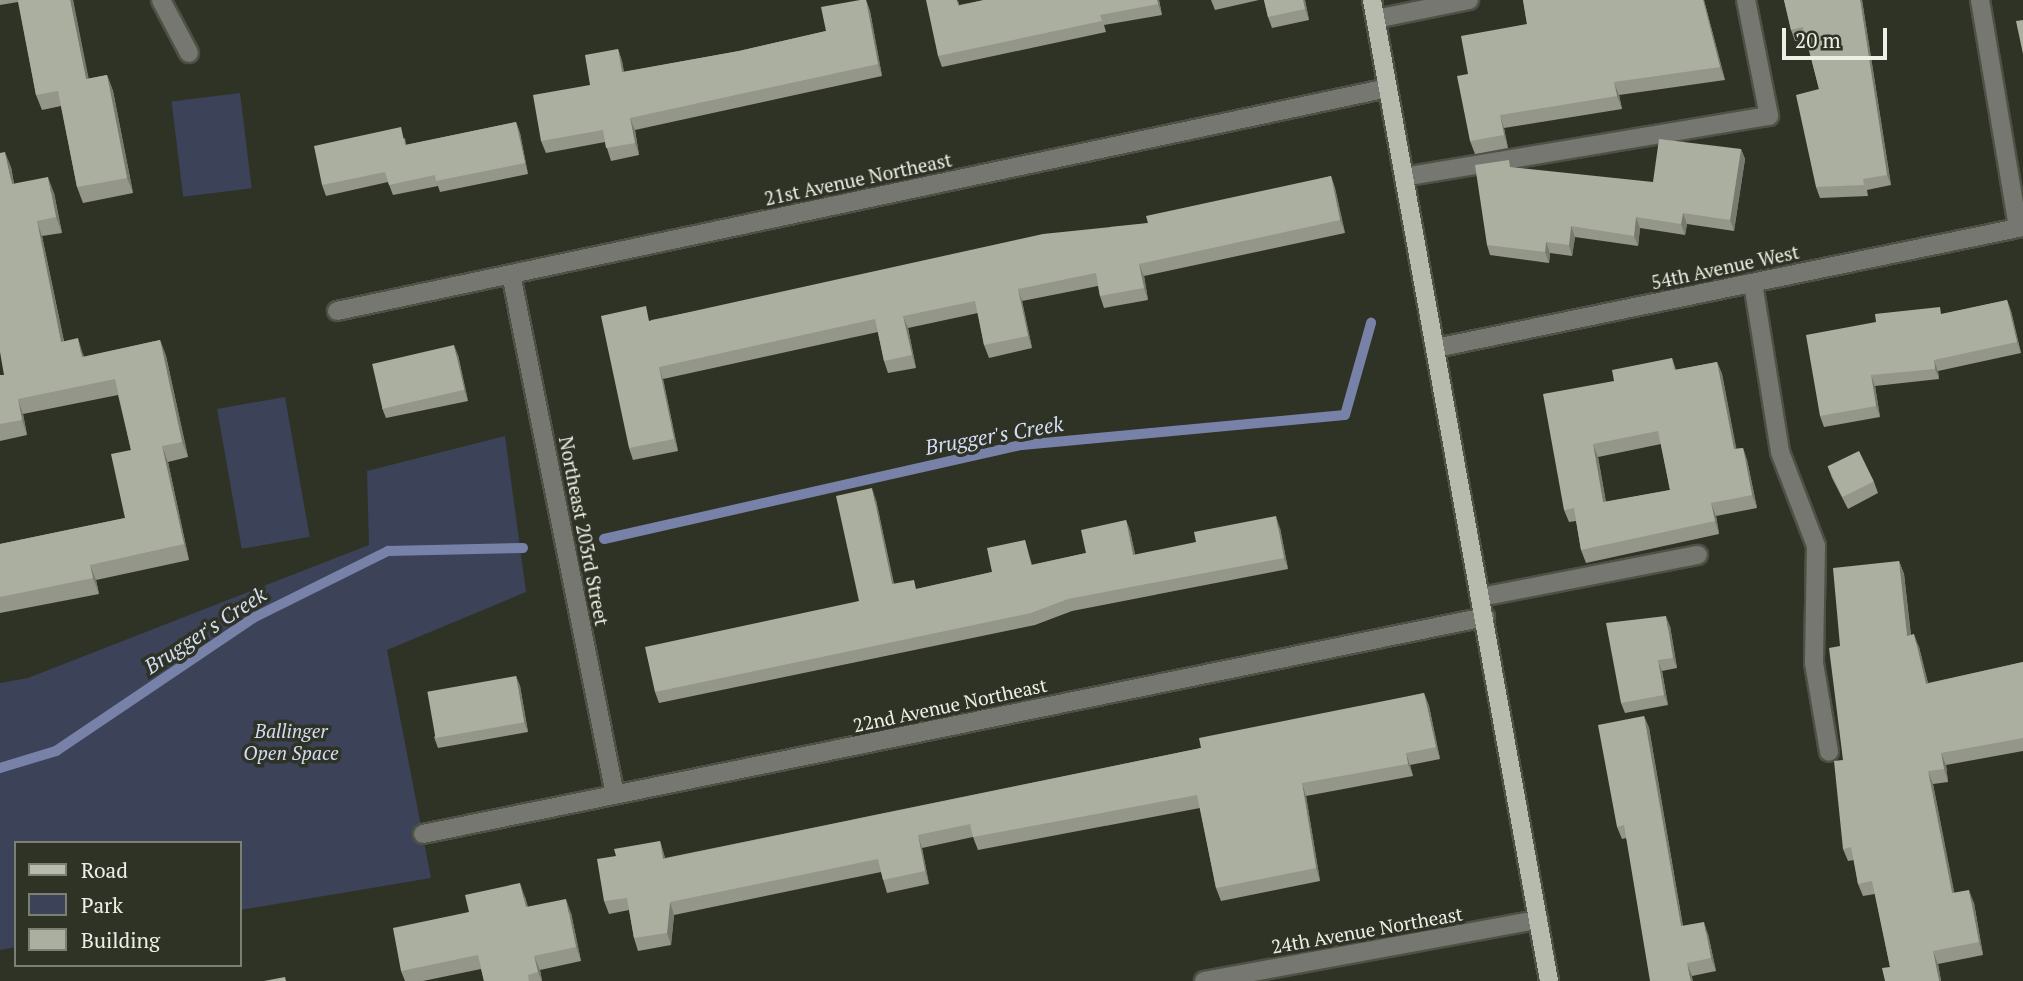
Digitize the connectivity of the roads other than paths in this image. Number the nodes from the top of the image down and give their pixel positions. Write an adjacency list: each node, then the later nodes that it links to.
1 (162, 0): 7 (street)
2 (1372, 0): 6 (main road)
3 (1469, 0): 6 (street)
4 (1746, 0): 9 (street)
5 (1980, 0): 10 (street)
6 (1376, 19): 8 (main road)
7 (189, 53)
8 (1388, 88): 9 (main road); 11 (street, 21st Avenue Northeast)
9 (1404, 177): 14 (main road)
10 (2021, 228): 12 (street, 54th Avenue West)
11 (511, 274): 13 (street, 21st Avenue Northeast); 19 (street, Northeast 203rd Street)
12 (1753, 283): 14 (street, 54th Avenue West); 18 (street)
13 (337, 311)
14 (1436, 348): 16 (main road)
15 (1698, 555): 16 (street)
16 (1481, 597): 17 (main road)
17 (1485, 617): 19 (street, 22nd Avenue Northeast); 21 (main road)
18 (1829, 752)
19 (615, 795): 20 (street, 22nd Avenue Northeast)
20 (423, 834)
21 (1538, 920): 22 (street, 24th Avenue Northeast); 23 (main road)
22 (1204, 981)
23 (1549, 981)

